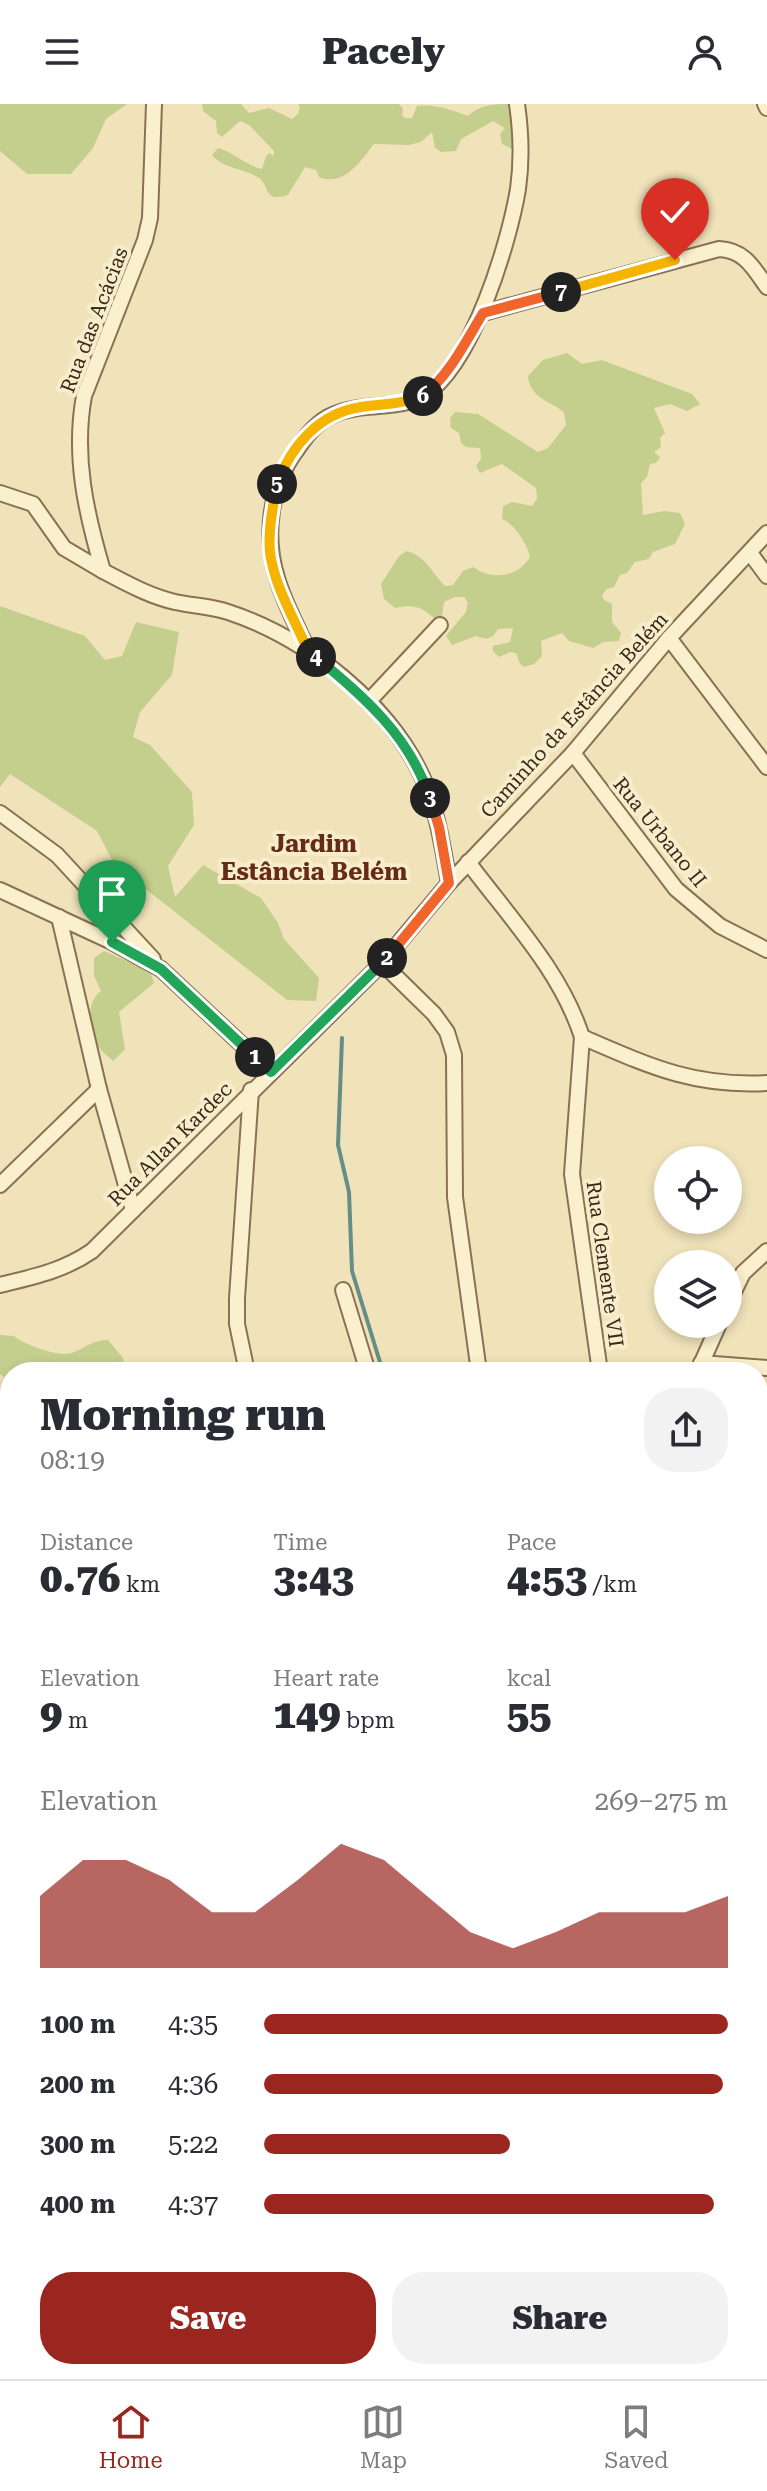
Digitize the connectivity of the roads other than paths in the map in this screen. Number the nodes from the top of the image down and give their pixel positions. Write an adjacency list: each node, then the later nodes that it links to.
1 (154, 104): 8 (street, Rua das Acácias)
2 (517, 104): 4 (street)
3 (767, 287): 4 (street)
4 (483, 313): 12 (street)
5 (0, 493): 8 (street)
6 (767, 533): 7 (street, Caminho da Estância Belém)
7 (750, 553): 9 (street); 11 (street, Caminho da Estância Belém)
8 (103, 571): 12 (street)
9 (767, 576)
10 (440, 625): 13 (street)
11 (669, 638): 14 (street, Caminho da Estância Belém); 15 (street)
12 (308, 651): 13 (street)
13 (368, 702): 18 (street)
14 (573, 753): 17 (street, Caminho da Estância Belém); 21 (street, Rua Urbano II)
15 (767, 767)
16 (0, 813): 23 (street)
17 (468, 862): 18 (street, Caminho da Estância Belém); 24 (street, Rua Clemente VII)
18 (449, 883): 22 (street, Caminho da Estância Belém)
19 (0, 890): 20 (street)
20 (59, 917): 23 (street); 27 (street)
21 (767, 950)
22 (382, 963): 25 (street, Rua Allan Kardec); 38 (street)
23 (161, 969): 25 (street)
24 (582, 1037): 26 (street); 39 (street, Rua Clemente VII)
25 (271, 1072): 28 (street, Rua Allan Kardec)
26 (767, 1083)
27 (99, 1089): 29 (street); 30 (street)
28 (251, 1090): 30 (street, Rua Allan Kardec); 36 (street)
29 (0, 1185)
30 (133, 1210): 33 (street, Rua Allan Kardec)
31 (767, 1252): 32 (street)
32 (742, 1275)
33 (0, 1285)
34 (343, 1290): 37 (street)
35 (713, 1338): 40 (street)
36 (245, 1362)
37 (365, 1362)
38 (478, 1362)
39 (599, 1362)
40 (702, 1362)

